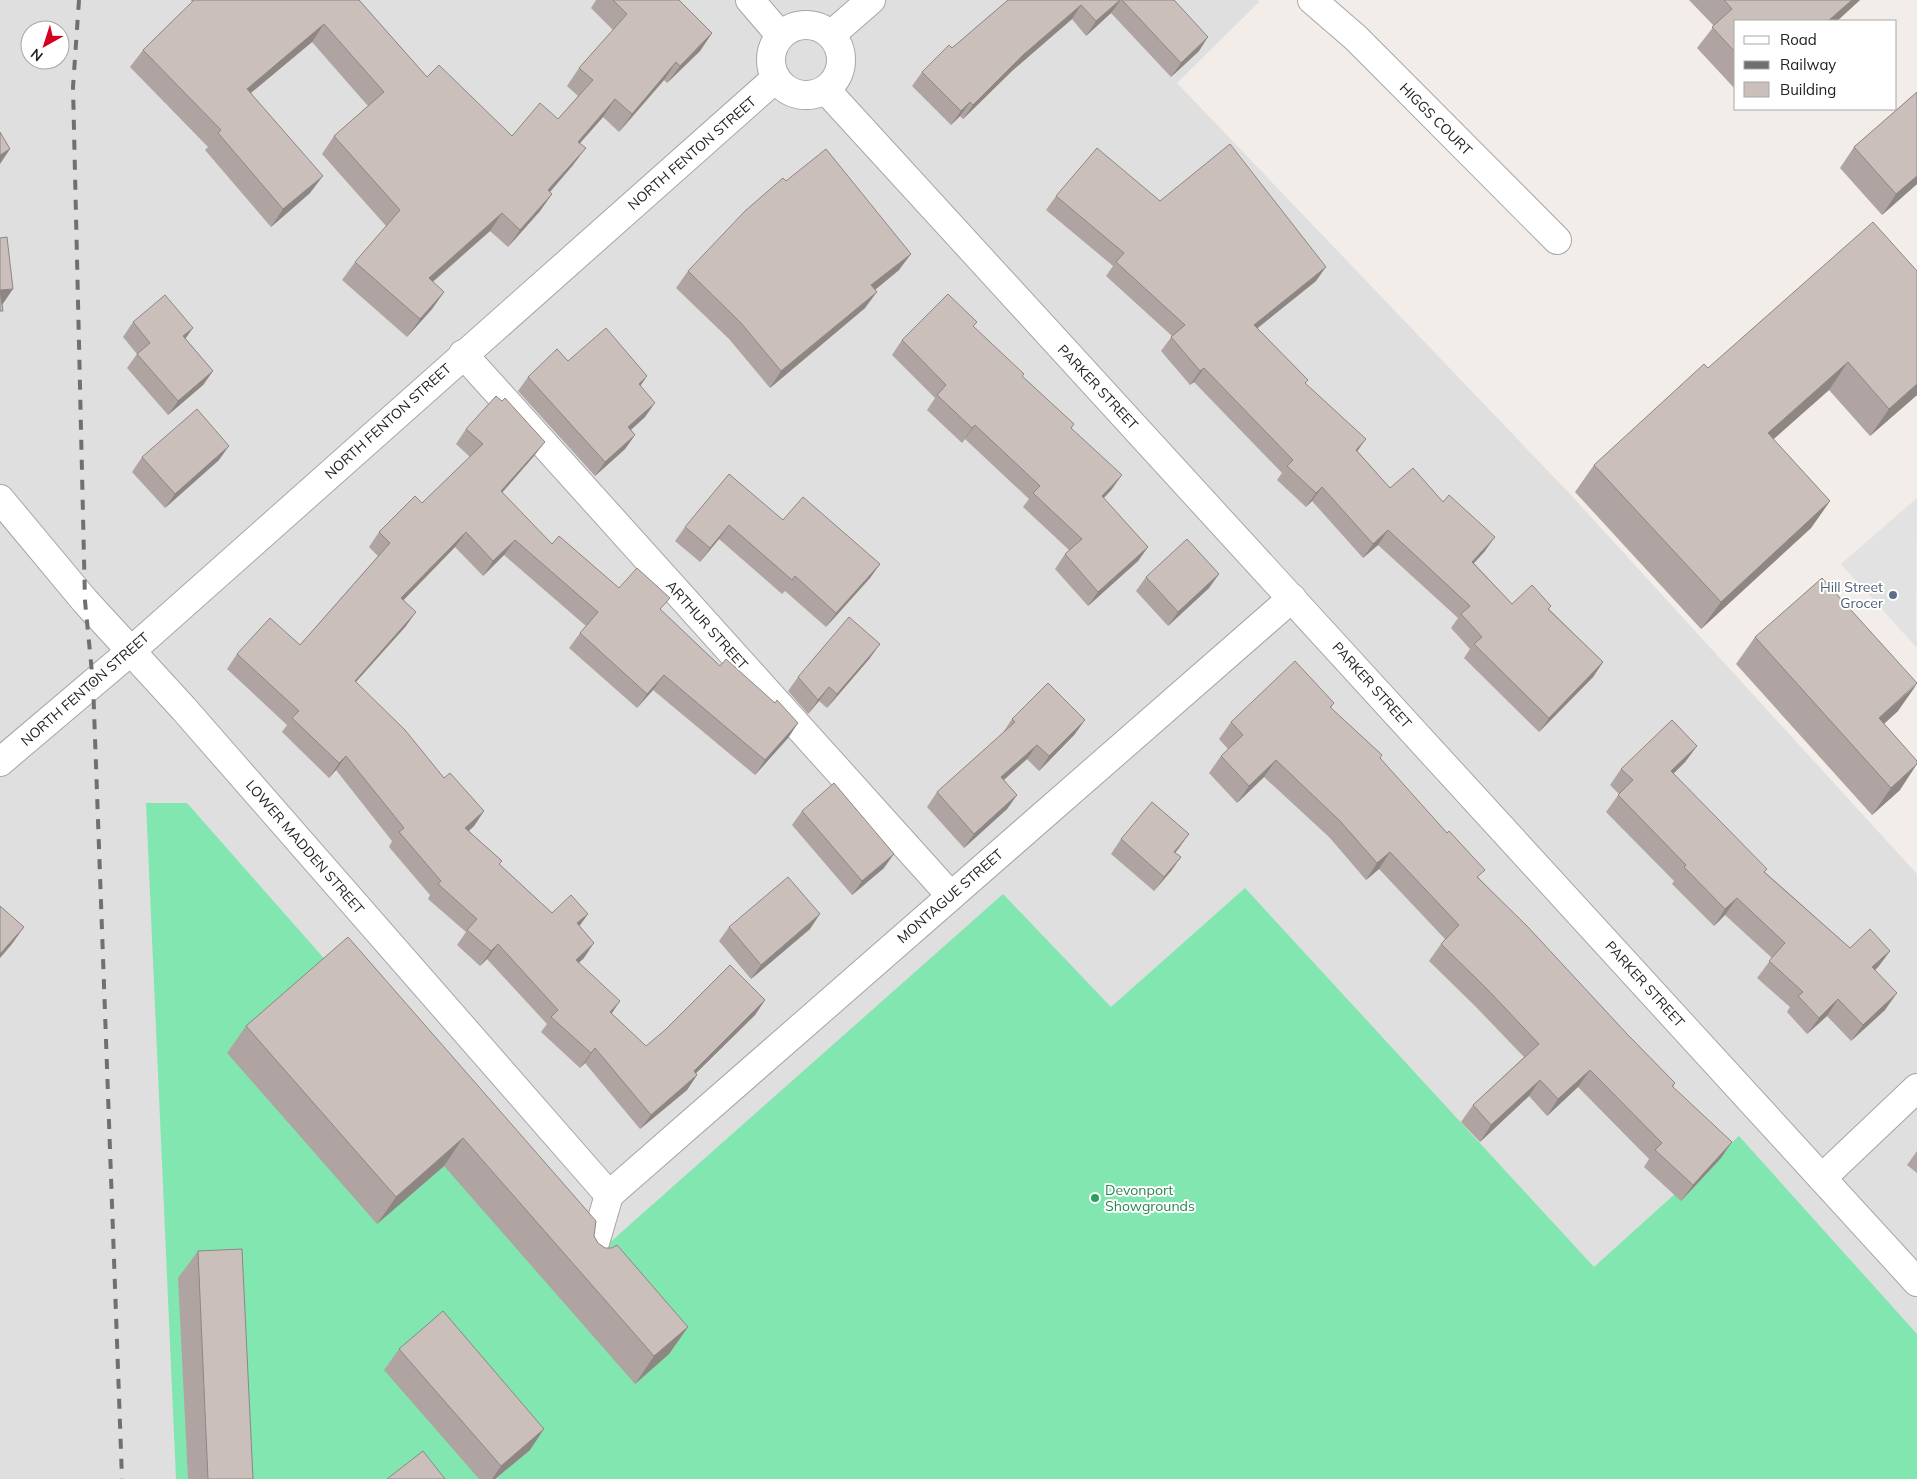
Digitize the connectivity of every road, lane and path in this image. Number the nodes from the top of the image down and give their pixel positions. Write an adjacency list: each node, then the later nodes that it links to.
1 (750, 0): 5 (street)
2 (871, 0): 4 (street)
3 (1312, 0): 8 (street, HIGGS COURT)
4 (832, 34): 5 (street); 7 (street)
5 (780, 35): 6 (street)
6 (776, 78): 7 (street); 9 (street, NORTH FENTON STREET)
7 (826, 90): 11 (street, PARKER STREET)
8 (1557, 240)
9 (463, 354): 12 (street, NORTH FENTON STREET); 14 (street, ARTHUR STREET)
10 (0, 499): 12 (street, LOWER MADDEN STREET)
11 (1292, 598): 14 (street, MONTAGUE STREET); 16 (street, PARKER STREET)
12 (131, 651): 13 (street, NORTH FENTON STREET); 17 (street, LOWER MADDEN STREET)
13 (0, 762)
14 (951, 896): 17 (street, MONTAGUE STREET)
15 (1917, 1088): 16 (street)
16 (1822, 1178): 19 (street, PARKER STREET)
17 (609, 1195): 18 (street)
18 (590, 1260)
19 (1917, 1282)

